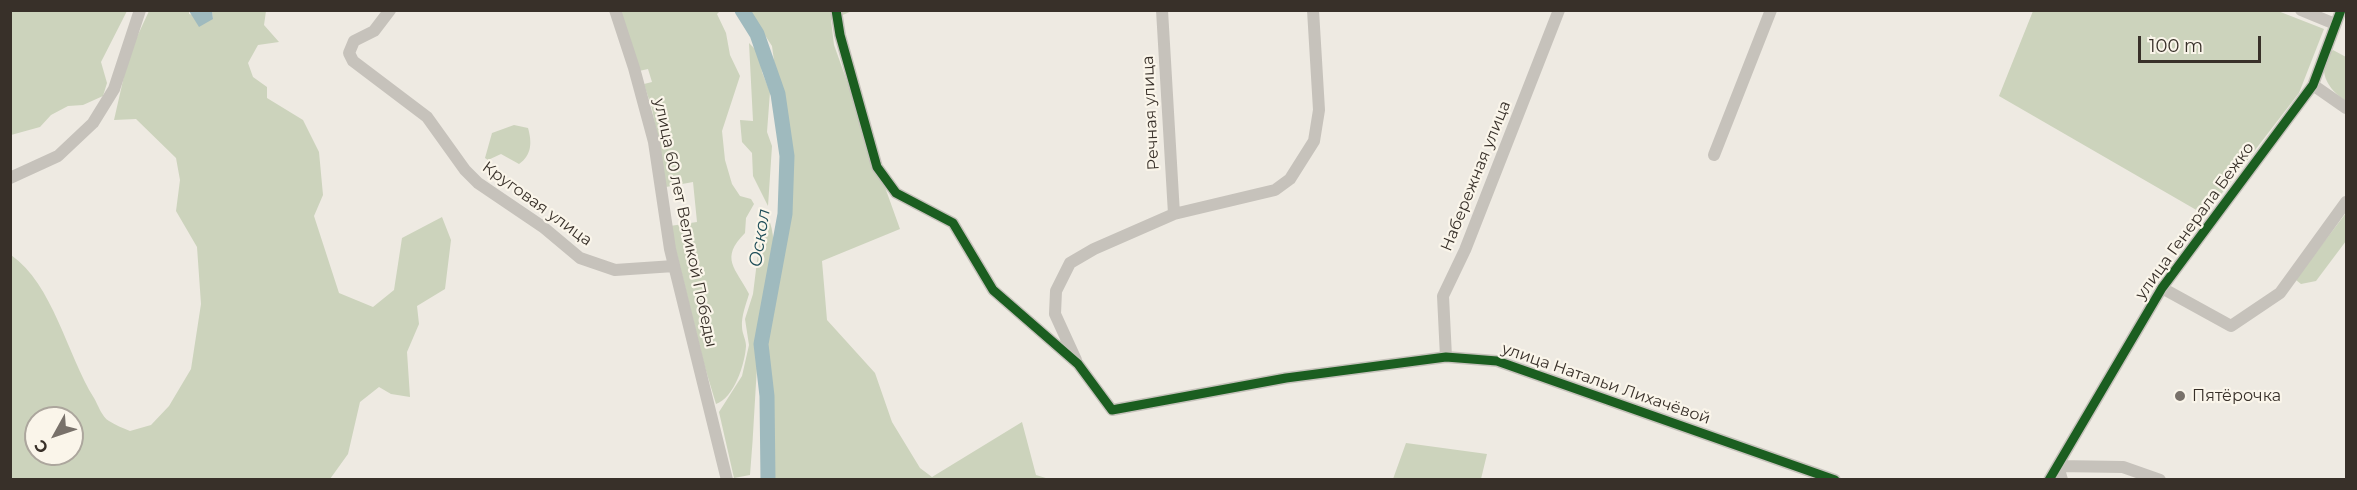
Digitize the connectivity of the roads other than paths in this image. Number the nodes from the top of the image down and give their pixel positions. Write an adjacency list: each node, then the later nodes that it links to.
1 (140, 10): 15 (street)
2 (390, 10): 18 (street, Круговая улица)
3 (615, 10): 18 (street, улица 60 лет Великой Победы)
4 (836, 10): 21 (street)
5 (1162, 10): 17 (street, Речная улица)
6 (1313, 10): 17 (street)
7 (1559, 10): 20 (street, Набережная улица)
8 (1771, 10): 14 (street)
9 (2301, 10): 11 (street)
10 (2341, 10): 11 (street, улица Генерала Бежко)
11 (2335, 24): 12 (street, улица Генерала Бежко)
12 (2313, 85): 13 (street); 19 (street, улица Генерала Бежко)
13 (2346, 108)
14 (1714, 156)
15 (10, 178)
16 (2346, 202): 19 (street)
17 (1174, 214): 21 (street)
18 (674, 266): 23 (street, улица 60 лет Великой Победы)
19 (2162, 288): 22 (street, улица Генерала Бежко)
20 (1446, 357): 21 (street, улица Натальи Лихачёвой); 24 (street, улица Натальи Лихачёвой)
21 (1078, 364)
22 (2058, 466): 25 (street, улица Генерала Бежко); 26 (street); 27 (street)
23 (727, 480)
24 (1835, 480)
25 (2049, 480)
26 (2062, 480)
27 (2160, 480)

